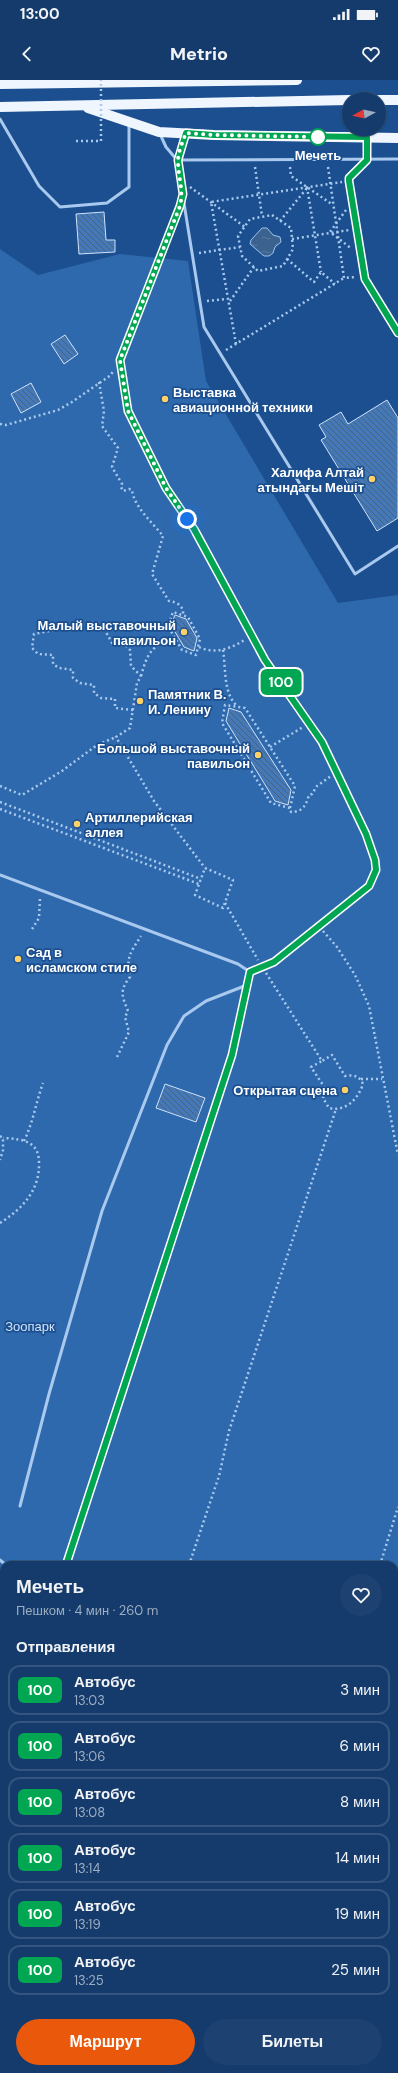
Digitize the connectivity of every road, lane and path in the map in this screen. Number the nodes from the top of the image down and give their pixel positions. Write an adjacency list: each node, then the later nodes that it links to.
1 (33, 80): 5 (main road)
2 (102, 80): 17 (path, bridge)
3 (297, 80): 5 (main road)
4 (0, 84): 5 (main road)
5 (15, 84)
6 (342, 100): 9 (main road)
7 (386, 100): 8 (main road)
8 (398, 100)
9 (82, 106): 10 (main road); 12 (main road)
10 (0, 108)
11 (0, 119): 12 (lane)
12 (129, 123): 13 (main road)
13 (159, 132): 14 (main road); 19 (lane)
14 (186, 133): 15 (main road); 19 (lane)
15 (367, 137): 16 (main road); 23 (lane)
16 (398, 138)
17 (76, 141)
18 (398, 159): 23 (lane)
19 (178, 160): 20 (lane); 24 (lane)
20 (254, 160): 21 (lane); 29 (path)
21 (289, 160): 22 (lane); 27 (path)
22 (327, 160): 23 (lane); 26 (path)
23 (367, 160): 25 (lane)
24 (181, 180): 28 (lane); 30 (path)
25 (349, 181): 26 (path); 31 (lane)
26 (330, 184): 27 (path); 32 (path)
27 (307, 187): 29 (path); 32 (path); 34 (path); 40 (path)
28 (183, 194): 45 (lane); 59 (lane)
29 (259, 194): 30 (path); 33 (path)
30 (211, 202): 36 (path); 44 (path)
31 (352, 202): 35 (path); 37 (lane)
32 (333, 205): 35 (path)
33 (262, 216): 34 (path); 36 (path)
34 (280, 221): 42 (path)
35 (336, 223): 38 (path); 39 (path)
36 (245, 227): 43 (path)
37 (357, 228): 38 (path); 46 (lane)
38 (337, 231): 39 (path); 41 (path)
39 (330, 232): 40 (path); 41 (path)
40 (315, 235): 42 (path); 49 (path)
41 (338, 238): 46 (path); 51 (path)
42 (292, 239): 47 (path)
43 (240, 247): 44 (path); 48 (path)
44 (219, 250): 45 (path); 53 (path)
45 (193, 254): 55 (lane)
46 (361, 255): 50 (lane)
47 (287, 259): 48 (path); 49 (path)
48 (254, 267): 54 (path)
49 (321, 272): 52 (path)
50 (365, 275): 51 (path); 56 (lane)
51 (344, 278): 52 (path)
52 (335, 284): 57 (path)
53 (227, 299): 54 (path); 55 (path)
54 (230, 301): 57 (path)
55 (200, 302): 58 (lane)
56 (398, 333)
57 (236, 344): 58 (path)
58 (221, 354): 62 (lane)
59 (120, 360): 60 (path); 64 (lane)
60 (99, 382): 61 (path); 63 (path)
61 (0, 424)
62 (398, 546)
63 (183, 615): 65 (path); 66 (path)
64 (252, 635): 67 (path); 71 (lane)
65 (175, 638): 66 (path); 68 (path)
66 (199, 647): 67 (path)
67 (223, 650): 69 (path)
68 (141, 676): 70 (path); 70 (path)
69 (238, 706): 73 (path); 77 (path)
70 (133, 710): 72 (path)
71 (310, 723): 73 (path); 74 (lane)
72 (116, 737): 75 (path); 79 (path)
73 (270, 747): 77 (path)
74 (337, 773): 77 (path); 85 (lane)
75 (0, 786)
76 (0, 802): 81 (path)
77 (290, 808)
78 (0, 809): 82 (path)
79 (205, 868): 81 (path); 84 (path)
80 (0, 875): 83 (lane)
81 (201, 879): 82 (path)
82 (199, 884): 84 (path)
83 (40, 890): 86 (path); 87 (lane)
84 (225, 903): 88 (path)
85 (318, 926): 88 (lane); 94 (path)
86 (32, 929)
87 (146, 929): 89 (lane); 91 (path)
88 (263, 968): 89 (lane); 92 (path)
89 (250, 972): 90 (lane)
90 (248, 985): 103 (lane); 105 (lane)
91 (117, 1056)
92 (322, 1061): 93 (path); 96 (path)
93 (361, 1079): 94 (path); 96 (path)
94 (382, 1079): 100 (path)
95 (43, 1084): 99 (path)
96 (336, 1109): 106 (path)
97 (0, 1136): 98 (path)
98 (3, 1138): 99 (path); 101 (path)
99 (24, 1141): 102 (path)
100 (398, 1155)
101 (0, 1160)
102 (0, 1223)
103 (20, 1506)
104 (398, 1507): 107 (path)
105 (67, 1561)
106 (190, 1561)
107 (381, 1561)

